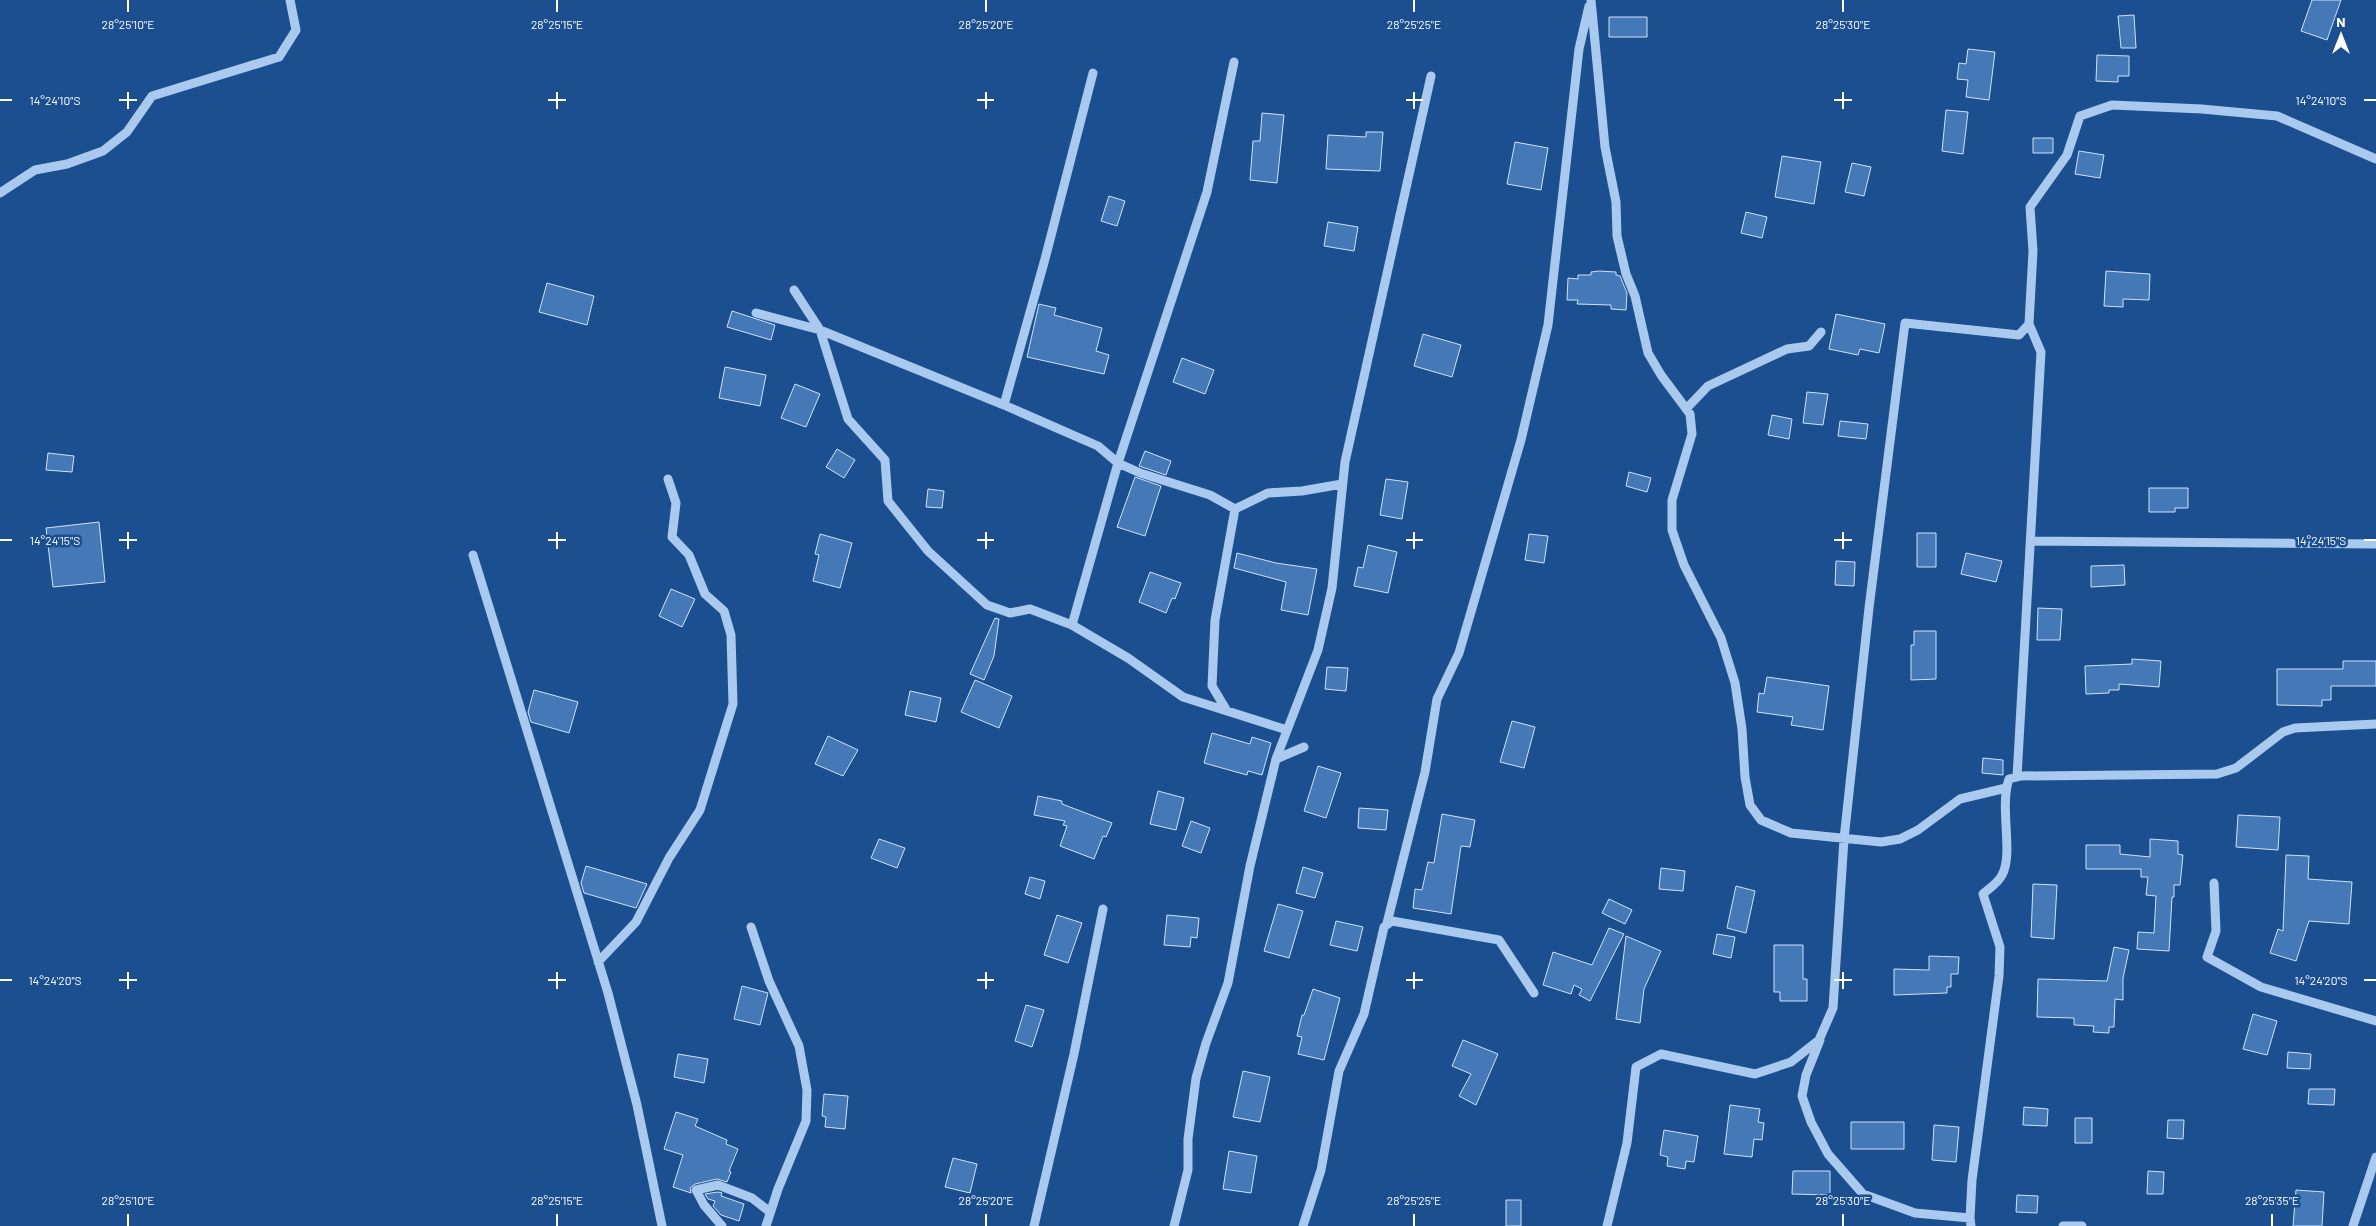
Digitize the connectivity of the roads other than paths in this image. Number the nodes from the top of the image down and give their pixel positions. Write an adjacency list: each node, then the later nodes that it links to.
1 (290, 0): 7 (street)
2 (1590, 0): 14 (street); 33 (street)
3 (1234, 62): 15 (street)
4 (1093, 73): 13 (street)
5 (1431, 76): 17 (street)
6 (2376, 160): 10 (street)
7 (0, 193)
8 (794, 290): 11 (street)
9 (756, 313): 11 (street)
10 (2029, 324): 19 (street); 30 (street)
11 (820, 330): 13 (street); 22 (street)
12 (1821, 332): 14 (street)
13 (1004, 405): 15 (street)
14 (1686, 409): 30 (street)
15 (1118, 462): 18 (street); 22 (street)
16 (668, 479): 35 (street)
17 (1342, 484): 18 (street); 25 (street)
18 (1235, 509): 23 (street)
19 (2031, 541): 20 (street); 28 (street)
20 (2376, 544)
21 (473, 555): 35 (street)
22 (1072, 625): 23 (street)
23 (1227, 711): 25 (street)
24 (2376, 724): 28 (street)
25 (1287, 730): 27 (street)
26 (1304, 747): 27 (street)
27 (1276, 759): 46 (street)
28 (2017, 777): 29 (street)
29 (2006, 788): 30 (street); 41 (street)
30 (1844, 839): 38 (street)
31 (2214, 883): 37 (street)
32 (1104, 909): 45 (street)
33 (1387, 923): 36 (street); 47 (street)
34 (751, 927): 40 (street)
35 (598, 962): 42 (street)
36 (1534, 993)
37 (2376, 1021)
38 (1824, 1029): 41 (street); 48 (street)
39 (2376, 1157): 51 (street)
40 (770, 1212): 43 (street); 44 (street)
41 (1971, 1222)
42 (662, 1226)
43 (722, 1226)
44 (766, 1226)
45 (1034, 1226)
46 (1174, 1226)
47 (1303, 1226)
48 (1607, 1226)
49 (2063, 1226): 50 (street)
50 (2082, 1226)
51 (2353, 1226)

